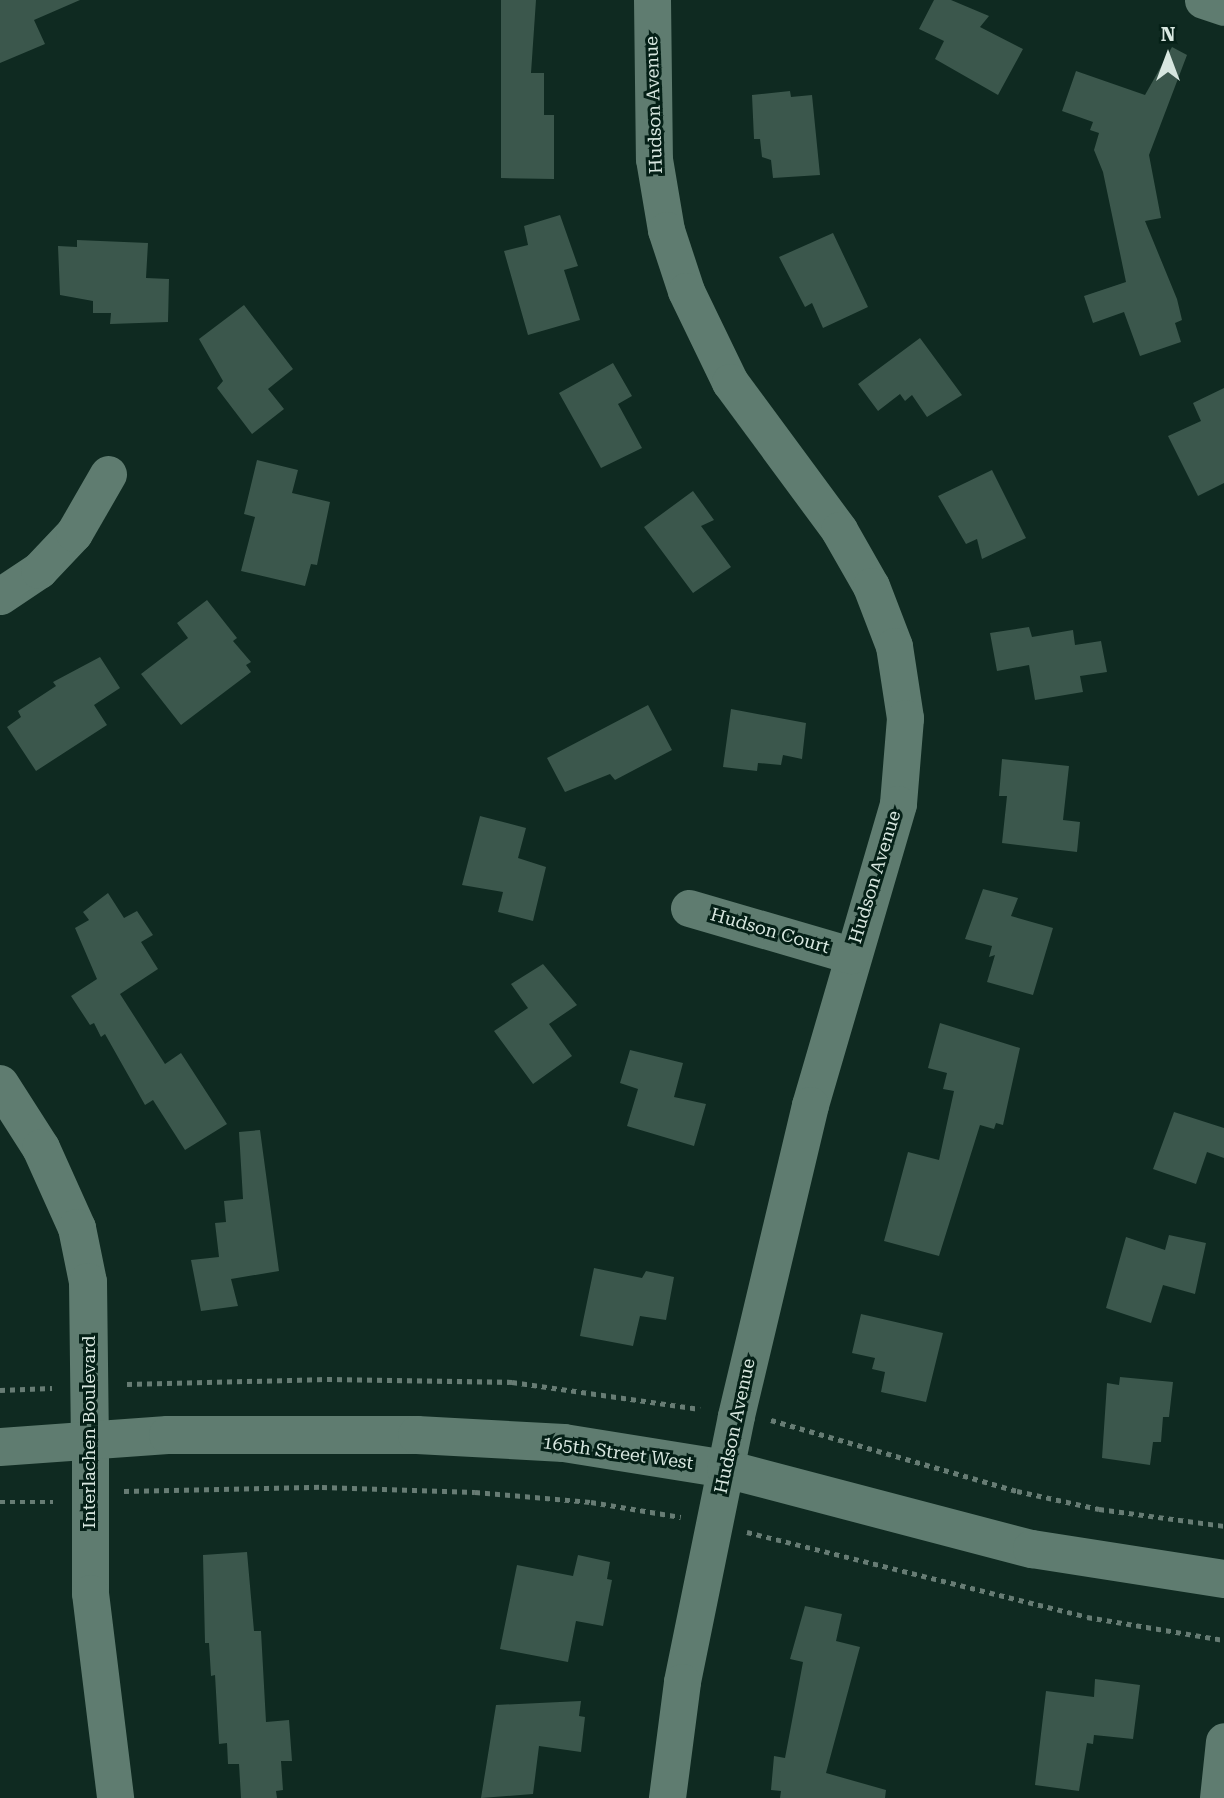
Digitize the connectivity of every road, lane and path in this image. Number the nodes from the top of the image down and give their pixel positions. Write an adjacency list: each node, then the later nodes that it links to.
1 (652, 0): 7 (street, Hudson Avenue)
2 (1203, 0): 3 (street)
3 (1224, 7)
4 (108, 474): 5 (street)
5 (0, 596)
6 (689, 908): 7 (street, Hudson Court)
7 (851, 955): 13 (street, Hudson Avenue)
8 (0, 1084): 11 (street, Interlachen Boulevard)
9 (60, 1388): 10 (path)
10 (0, 1390)
11 (90, 1438): 12 (street, 165th Street West); 13 (street, 165th Street West); 14 (street, Interlachen Boulevard)
12 (0, 1447)
13 (726, 1469): 16 (street, Hudson Avenue); 17 (street, 165th Street West)
14 (88, 1496): 15 (path); 16 (path); 20 (street, Interlachen Boulevard)
15 (0, 1502)
16 (715, 1523): 18 (path); 21 (street, Hudson Avenue)
17 (1224, 1579)
18 (1224, 1640)
19 (1224, 1741): 22 (street)
20 (115, 1798)
21 (667, 1798)
22 (1218, 1798)

